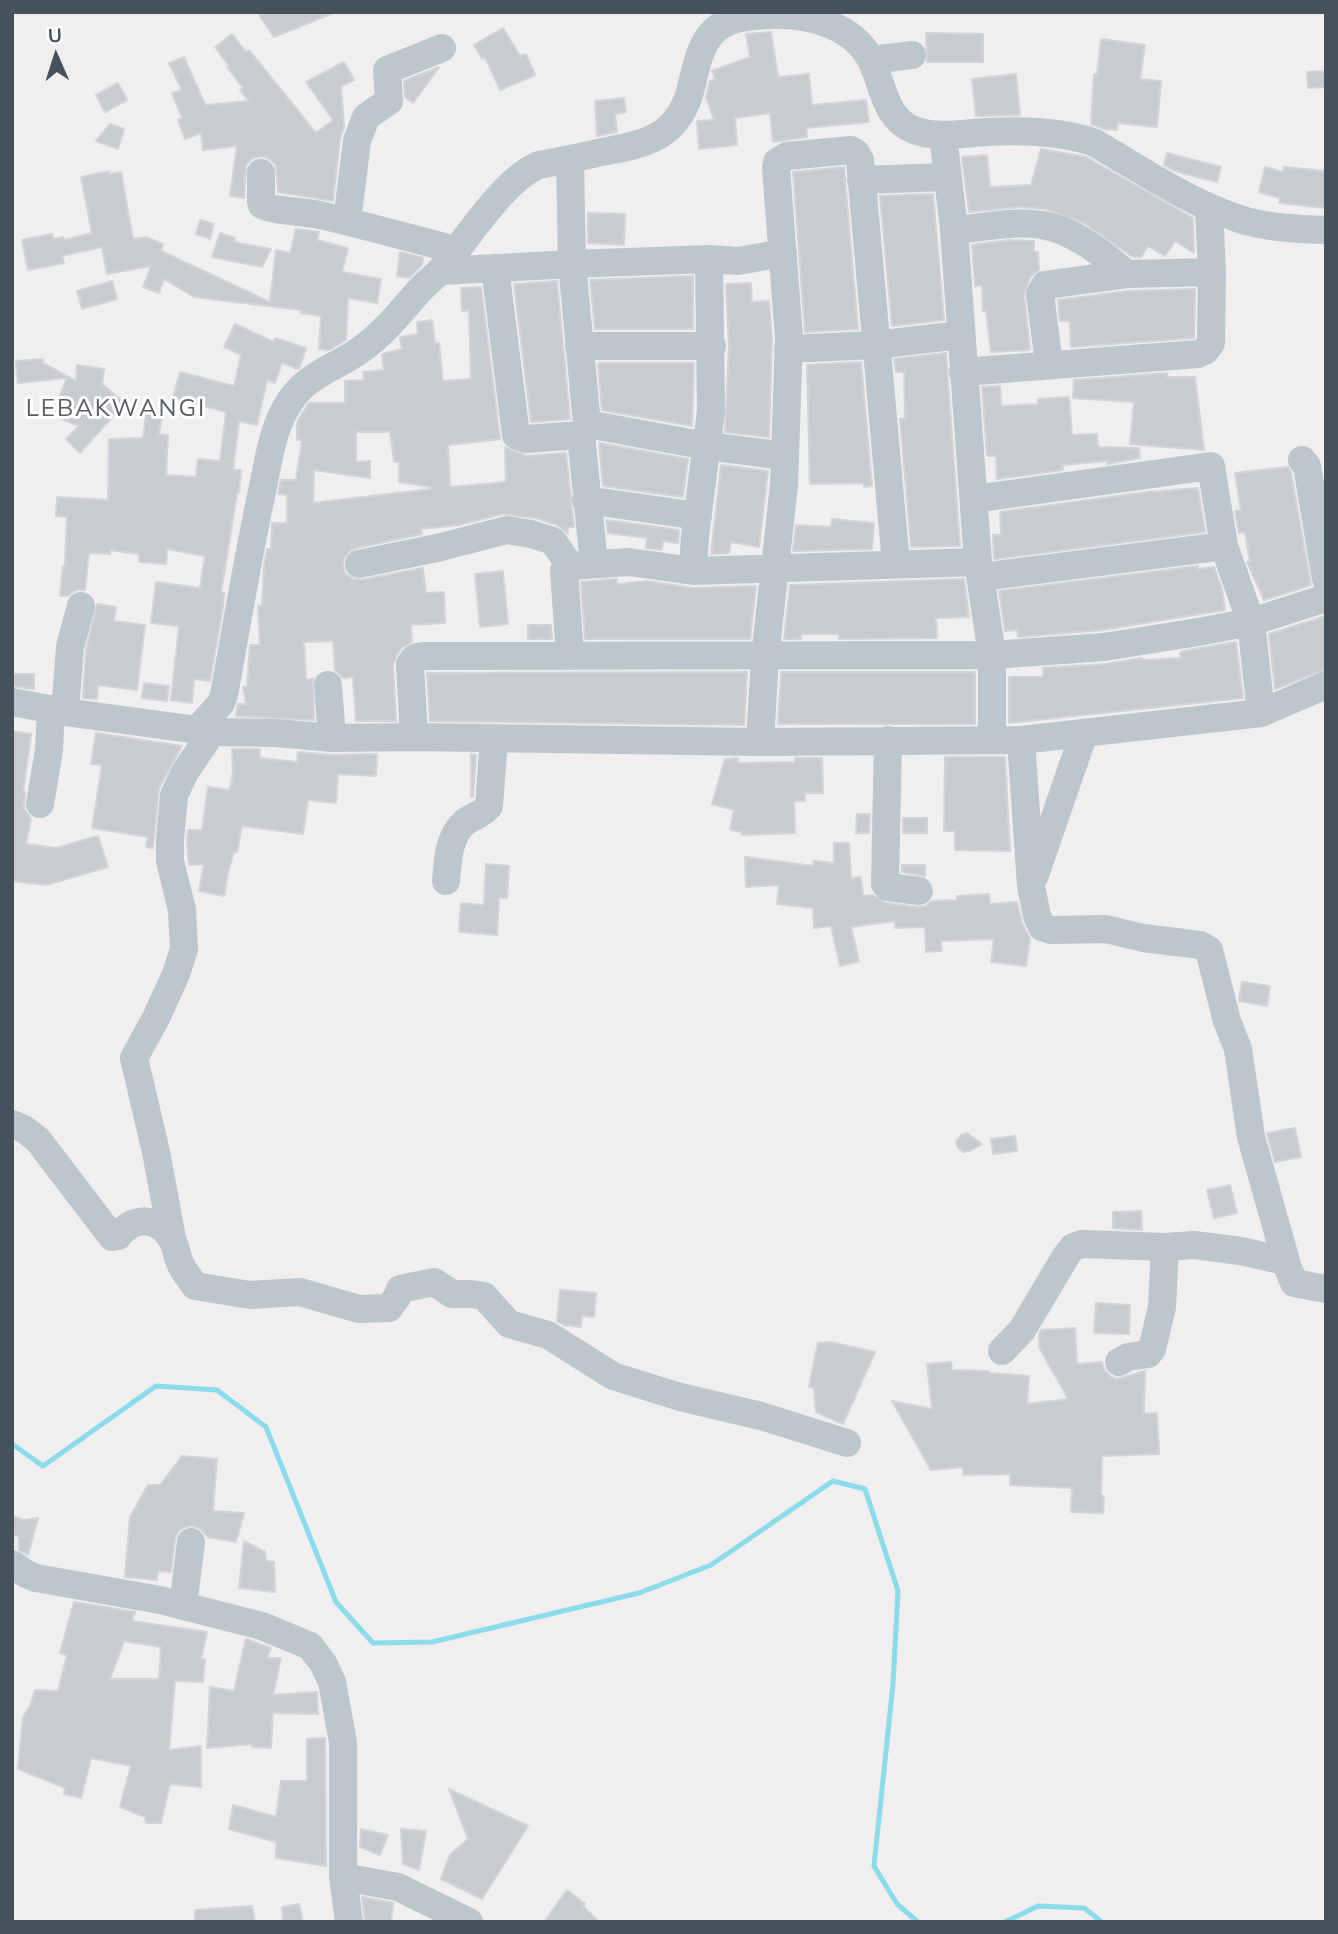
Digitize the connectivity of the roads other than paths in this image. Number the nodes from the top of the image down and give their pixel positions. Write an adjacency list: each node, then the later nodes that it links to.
1 (442, 48): 10 (street)
2 (912, 55): 3 (street)
3 (871, 60): 4 (street); 5 (street)
4 (943, 135): 7 (street); 9 (street)
5 (570, 159): 15 (street); 16 (street)
6 (261, 173): 10 (street)
7 (947, 177): 8 (street); 11 (street)
8 (861, 180): 13 (street); 21 (street)
9 (1209, 208): 12 (street); 18 (street)
10 (347, 221): 15 (street)
11 (954, 230): 19 (street); 20 (street)
12 (1326, 230)
13 (783, 253): 14 (street); 24 (street)
14 (709, 259): 16 (street); 23 (street)
15 (448, 261): 17 (street); 53 (street)
16 (572, 264): 17 (street); 22 (street)
17 (495, 268): 27 (street)
18 (1212, 272): 19 (street); 25 (street)
19 (1127, 274): 25 (street)
20 (960, 335): 21 (street); 26 (street)
21 (875, 345): 24 (street); 36 (street)
22 (579, 346): 23 (street); 27 (street)
23 (712, 346): 28 (street)
24 (788, 349): 29 (street)
25 (1049, 364): 26 (street)
26 (963, 372): 31 (street)
27 (584, 430): 28 (street); 32 (street)
28 (706, 446): 29 (street); 33 (street)
29 (785, 456): 38 (street)
30 (1302, 460): 41 (street)
31 (974, 499): 34 (street); 39 (street)
32 (586, 500): 33 (street); 37 (street)
33 (698, 516): 40 (street)
34 (1224, 546): 39 (street); 44 (street)
35 (359, 564): 37 (street)
36 (896, 564): 38 (street); 39 (street)
37 (582, 565): 40 (street); 46 (street)
38 (775, 569): 40 (street); 47 (street)
39 (979, 570): 45 (street)
40 (693, 571)
41 (1326, 579)
42 (1326, 598): 44 (street)
43 (81, 606): 51 (street)
44 (1251, 622): 45 (street); 52 (street)
45 (992, 655): 47 (street); 59 (street)
46 (570, 656): 47 (street); 55 (street)
47 (765, 657): 61 (street)
48 (328, 685): 56 (street)
49 (1326, 685): 52 (street)
50 (12, 702): 51 (street)
51 (58, 710): 53 (street); 62 (street)
52 (1261, 713): 54 (street)
53 (204, 731): 56 (street); 67 (street)
54 (1084, 733): 60 (street); 64 (street)
55 (414, 737): 56 (street); 57 (street)
56 (332, 738)
57 (494, 739): 61 (street); 63 (street)
58 (888, 740): 59 (street); 61 (street); 65 (street)
59 (992, 740): 60 (street)
60 (1021, 740): 64 (street)
61 (760, 742)
62 (40, 804)
63 (446, 881)
64 (1031, 886): 69 (street)
65 (919, 891)
66 (12, 1124): 67 (street)
67 (172, 1238): 73 (street)
68 (1165, 1247): 69 (street); 71 (street); 72 (street)
69 (1285, 1261): 70 (street)
70 (1326, 1289)
71 (1002, 1351)
72 (1119, 1362)
73 (847, 1443)
74 (191, 1542): 76 (street)
75 (12, 1564): 76 (street)
76 (183, 1606): 77 (street)
77 (343, 1877): 78 (street); 79 (street)
78 (349, 1922)
79 (469, 1922)

